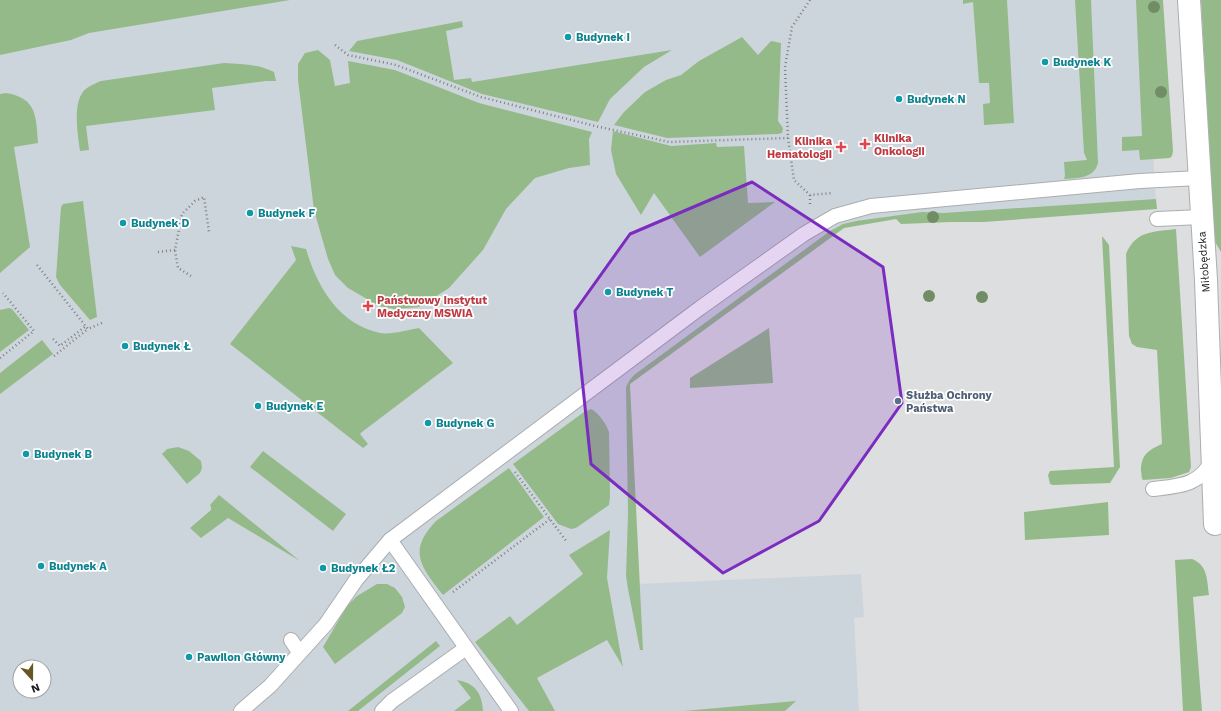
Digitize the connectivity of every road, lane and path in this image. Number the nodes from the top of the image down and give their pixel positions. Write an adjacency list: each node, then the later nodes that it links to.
1 (810, 0): 4 (path)
2 (1189, 0): 5 (street, Miłobędzka)
3 (335, 45): 4 (path)
4 (788, 138): 6 (path)
5 (1199, 178): 7 (street, Miłobędzka); 20 (lane)
6 (833, 192)
7 (1201, 217): 8 (lane); 21 (street, Miłobędzka)
8 (1157, 219)
9 (209, 232): 10 (path)
10 (175, 250): 11 (path); 13 (path)
11 (158, 252)
12 (37, 265): 16 (path)
13 (191, 276)
14 (3, 293): 19 (path)
15 (104, 322): 16 (path)
16 (87, 328): 17 (path); 18 (path)
17 (53, 339)
18 (54, 356)
19 (0, 358)
20 (503, 455): 23 (path); 25 (lane)
21 (1212, 458): 22 (lane); 24 (street, Miłobędzka)
22 (1153, 490)
23 (550, 519): 26 (path); 27 (path)
24 (1215, 524)
25 (390, 540): 27 (lane); 30 (lane)
26 (567, 542)
27 (436, 605): 29 (lane)
28 (291, 640): 30 (lane)
29 (466, 648): 32 (lane); 33 (lane)
30 (300, 652): 31 (lane)
31 (241, 711)
32 (382, 711)
33 (511, 711)

